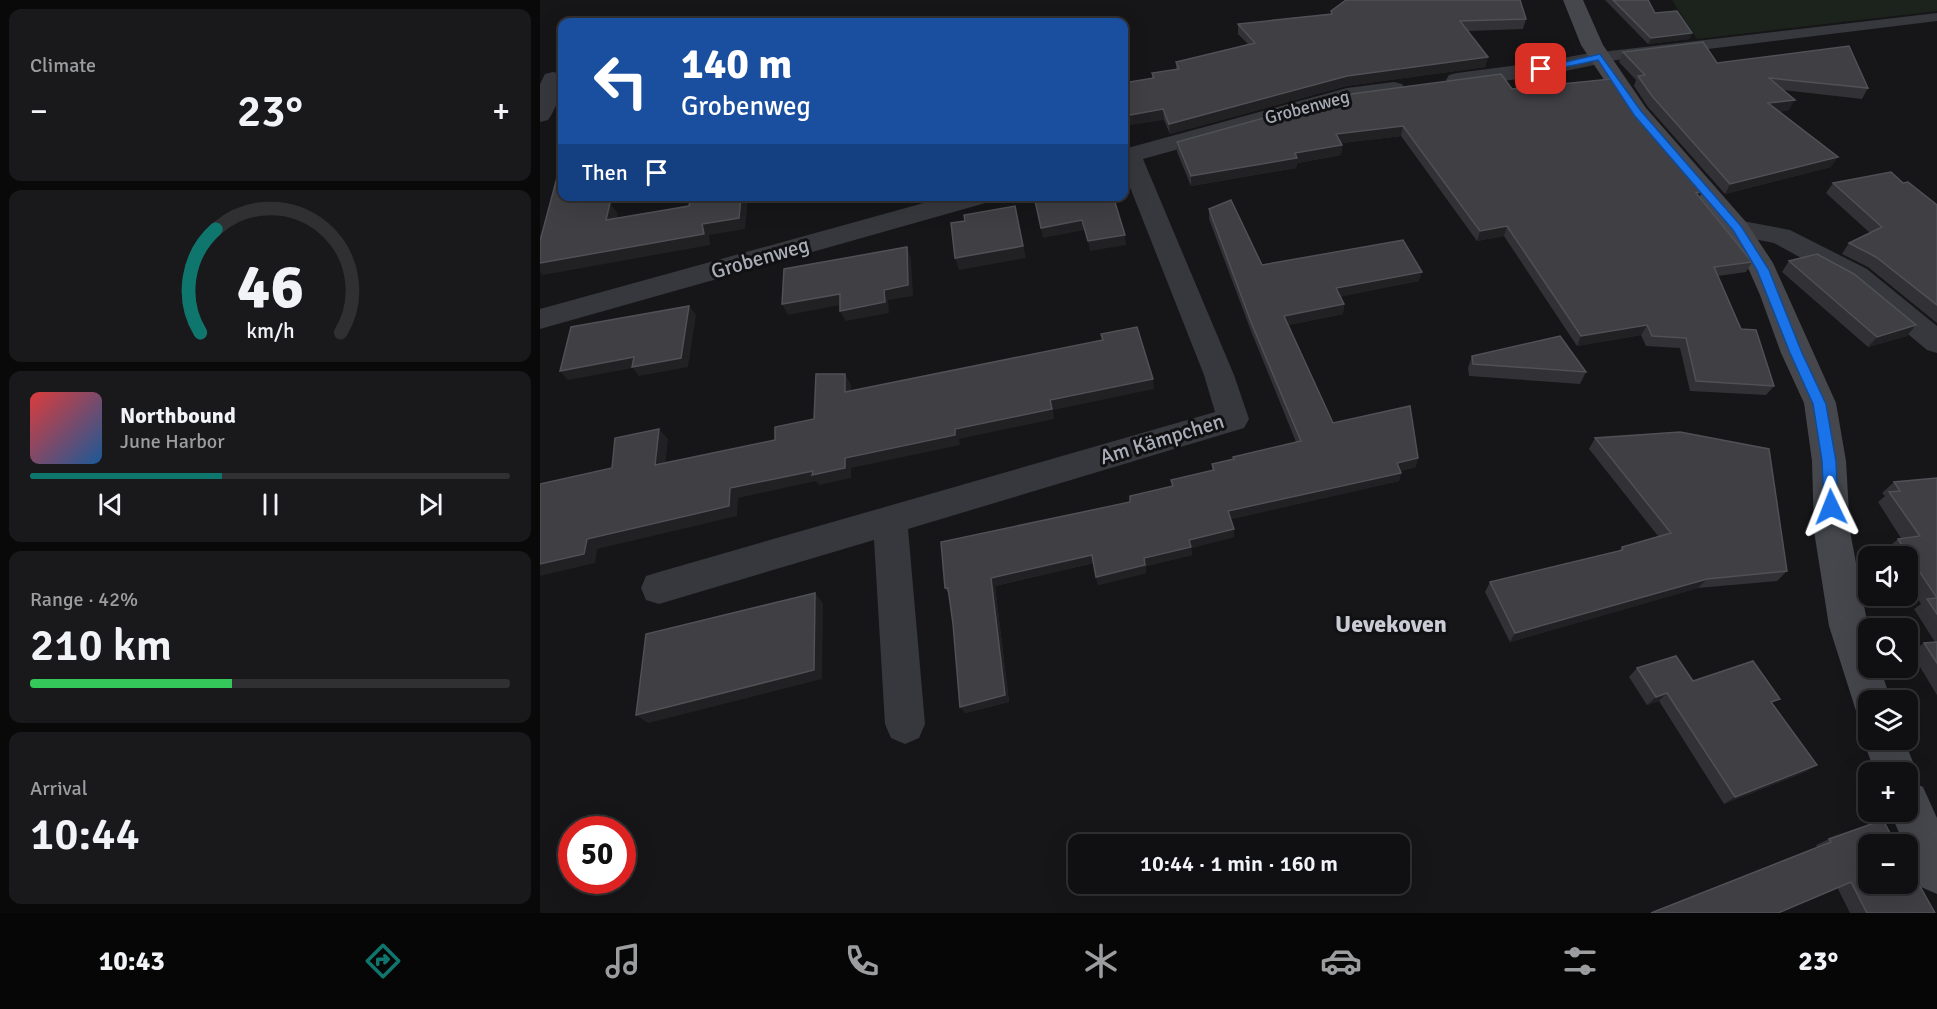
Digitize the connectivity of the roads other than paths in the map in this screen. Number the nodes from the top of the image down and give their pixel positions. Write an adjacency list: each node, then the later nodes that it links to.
1 (1573, 0): 3 (main road)
2 (1937, 17): 3 (lane)
3 (1600, 57): 5 (street); 11 (main road)
4 (553, 79): 7 (street)
5 (1438, 83)
6 (1415, 86): 8 (street, Grobenweg)
7 (540, 115)
8 (1128, 155)
9 (1128, 161): 14 (street, Am Kämpchen)
10 (962, 201): 12 (street, Grobenweg)
11 (1737, 228): 13 (street); 16 (main road)
12 (540, 319)
13 (1937, 342)
14 (890, 521): 15 (street, Am Kämpchen); 17 (street)
15 (659, 588)
16 (1868, 690)
17 (905, 724)
18 (1917, 822): 19 (main road)
19 (1937, 871)

